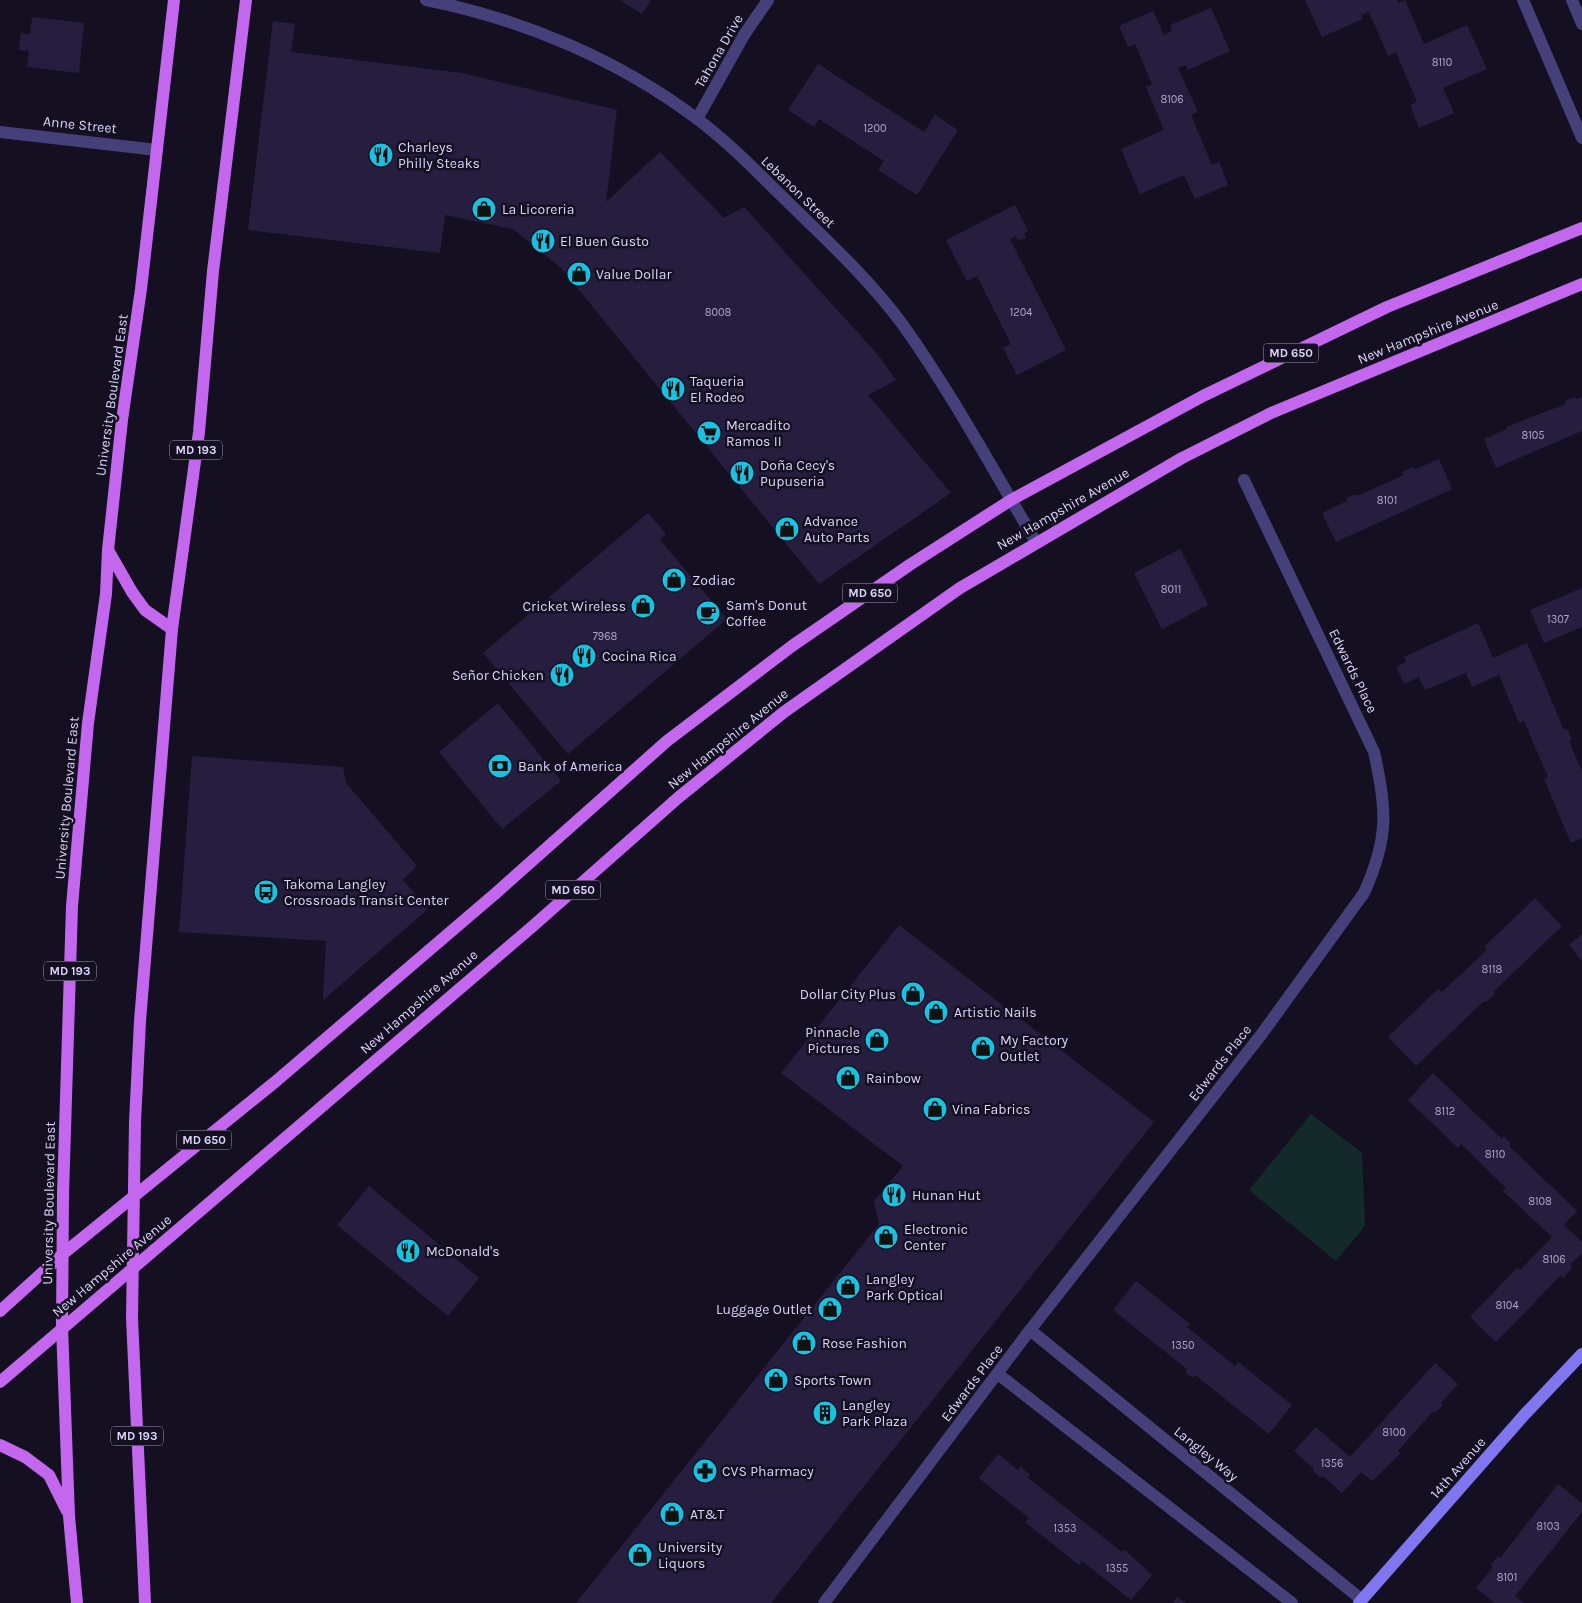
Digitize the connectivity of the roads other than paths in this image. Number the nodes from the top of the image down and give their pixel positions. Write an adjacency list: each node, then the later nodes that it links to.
1 (174, 0): 11 (main road, University Boulevard East / MD 193)
2 (246, 0): 18 (main road, MD 193)
3 (426, 0): 8 (street, Lebanon Street)
4 (768, 0): 8 (street, Tahona Drive)
5 (1523, 0): 10 (street)
6 (1572, 0): 7 (street)
7 (1582, 24)
8 (697, 119): 15 (street, Lebanon Street)
9 (0, 132): 11 (street, Anne Street)
10 (1582, 138)
11 (157, 150): 17 (main road, University Boulevard East / MD 193)
12 (1582, 228): 15 (main road, MD 650)
13 (1582, 284): 16 (main road, New Hampshire Avenue / MD 650)
14 (1244, 480): 24 (street, Edwards Place)
15 (1011, 500): 16 (street, Lebanon Street); 19 (main road, MD 650)
16 (1036, 542): 21 (main road, New Hampshire Avenue / MD 650)
17 (108, 550): 18 (main road); 20 (main road, University Boulevard East / MD 193)
18 (172, 629): 19 (main road, MD 193)
19 (134, 1198): 20 (main road, MD 650); 21 (main road, MD 193)
20 (64, 1253): 22 (main road, MD 650); 23 (main road, University Boulevard East / MD 193)
21 (133, 1269): 23 (main road, New Hampshire Avenue / MD 650); 32 (main road, MD 193)
22 (0, 1311)
23 (62, 1327): 27 (main road, New Hampshire Avenue / MD 650); 29 (main road, University Boulevard East / MD 193)
24 (1030, 1330): 26 (street, Edwards Place); 30 (street, Langley Way)
25 (1582, 1354): 30 (street, 14th Avenue)
26 (998, 1374): 33 (street, Edwards Place); 34 (street)
27 (0, 1382)
28 (0, 1445): 29 (main road)
29 (69, 1516): 31 (main road, University Boulevard East / MD 193)
30 (1361, 1601)
31 (77, 1603)
32 (145, 1603)
33 (824, 1603)
34 (1292, 1603)

